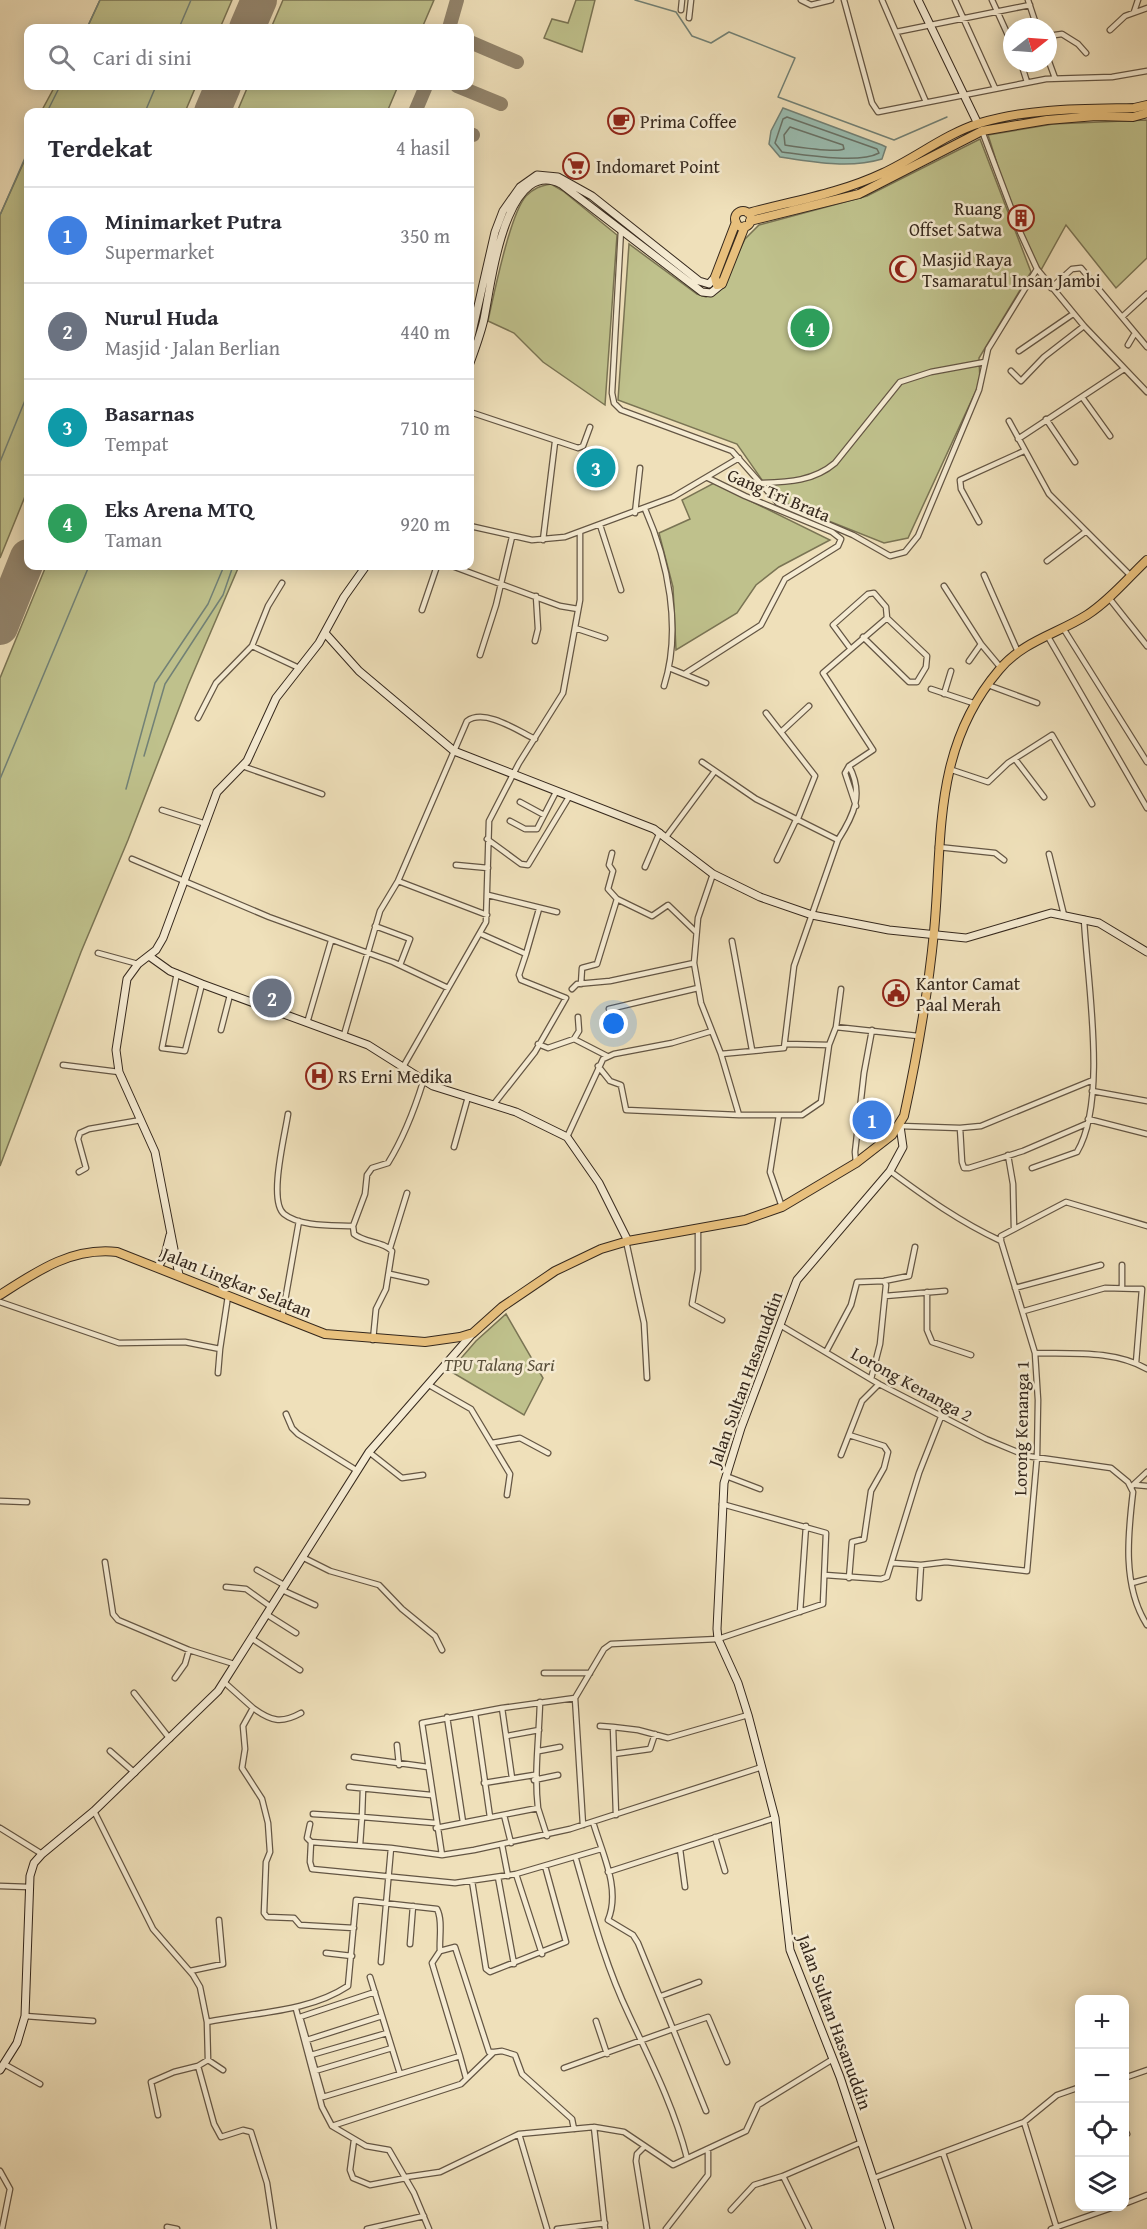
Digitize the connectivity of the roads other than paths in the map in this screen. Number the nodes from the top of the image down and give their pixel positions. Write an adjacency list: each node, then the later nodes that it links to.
1 (682, 0): 13 (street)
2 (691, 0): 17 (street)
3 (801, 0): 4 (street)
4 (831, 0)
5 (844, 0): 32 (street)
6 (882, 0): 22 (street)
7 (918, 0): 19 (street)
8 (955, 0): 16 (street)
9 (992, 0): 14 (street)
10 (1138, 0): 15 (street)
11 (1029, 3): 14 (street); 18 (street)
12 (1147, 8): 15 (street)
13 (681, 10)
14 (997, 12): 16 (street); 20 (street)
15 (1134, 12): 21 (street)
16 (963, 17): 19 (street); 30 (street)
17 (689, 18)
18 (1034, 18)
19 (929, 25): 22 (street); 31 (street)
20 (1003, 25)
21 (1110, 30)
22 (896, 32): 32 (street)
23 (1057, 35): 24 (street)
24 (1086, 53)
25 (1147, 71): 28 (street)
26 (1024, 72): 29 (street)
27 (1053, 72): 28 (street)
28 (1055, 78): 29 (street)
29 (1027, 82): 30 (street)
30 (995, 88): 31 (street)
31 (963, 94): 32 (street); 36 (street)
32 (926, 102)
33 (1147, 105): 35 (highway)
34 (1147, 113): 35 (highway)
35 (1047, 115): 36 (highway)
36 (980, 127): 38 (highway); 41 (street)
37 (590, 199): 40 (street); 42 (street); 48 (street); 53 (street)
38 (748, 220): 39 (highway); 39 (highway); 43 (highway)
39 (735, 222): 42 (highway)
40 (621, 230): 43 (street); 68 (street)
41 (1037, 269): 44 (street); 55 (street)
42 (715, 277): 43 (highway)
43 (722, 284)
44 (1051, 288): 46 (street); 47 (street)
45 (1147, 294): 47 (street)
46 (1073, 314): 49 (street); 54 (street)
47 (1122, 317): 50 (street)
48 (474, 324)
49 (1084, 326): 56 (street); 57 (street)
50 (1135, 333): 51 (street); 52 (street)
51 (1128, 345)
52 (1147, 347)
53 (474, 348)
54 (1019, 351)
55 (985, 362): 72 (street); 72 (street)
56 (1124, 369): 58 (street); 59 (street)
57 (1011, 371)
58 (1147, 392)
59 (1082, 397): 61 (street); 64 (street)
60 (474, 413): 66 (street)
61 (1046, 419): 65 (street); 69 (street)
62 (1009, 422): 65 (street)
63 (590, 427): 66 (street)
64 (1110, 436)
65 (1018, 439): 67 (street)
66 (555, 442): 81 (street)
67 (1024, 451): 75 (street); 78 (street)
68 (739, 458): 71 (street); 72 (street)
69 (1075, 462)
70 (640, 468): 74 (street)
71 (708, 478): 73 (street); 116 (street, Gang Tri Brata)
72 (762, 483)
73 (645, 509): 74 (street); 113 (street)
74 (635, 513): 76 (street)
75 (979, 522)
76 (600, 525): 79 (street); 92 (street)
77 (474, 527): 80 (street)
78 (1085, 532): 83 (street); 88 (street)
79 (580, 533): 81 (street); 95 (street)
80 (512, 537): 81 (street); 89 (street)
81 (543, 540)
82 (1147, 560): 88 (highway)
83 (1047, 561)
84 (363, 570): 100 (street)
85 (436, 570): 96 (street)
86 (464, 570): 89 (street)
87 (984, 575): 109 (street)
88 (1131, 576): 94 (highway)
89 (501, 582): 93 (street); 110 (street)
90 (282, 583): 106 (street)
91 (944, 586): 105 (street)
92 (621, 591)
93 (536, 596): 95 (street); 104 (street)
94 (1109, 598): 98 (highway); 107 (street)
95 (578, 609): 99 (street)
96 (422, 610)
97 (887, 618): 102 (street); 102 (street); 108 (street)
98 (1063, 627): 101 (highway); 132 (street)
99 (575, 628): 103 (street); 128 (street)
100 (325, 633): 112 (street); 129 (street)
101 (1047, 634): 109 (highway); 145 (street)
102 (863, 637): 108 (street)
103 (605, 638)
104 (535, 641)
105 (981, 644): 111 (street); 114 (street)
106 (252, 646): 112 (street); 126 (street)
107 (1147, 646)
108 (850, 648): 134 (street)
109 (1018, 652): 114 (highway)
110 (480, 655)
111 (969, 662)
112 (299, 668): 133 (street)
113 (669, 668): 116 (street); 118 (street)
114 (1001, 668): 119 (highway)
115 (951, 671): 121 (street)
116 (686, 673): 117 (street)
117 (706, 683)
118 (664, 686)
119 (988, 686): 122 (street); 123 (highway)
120 (931, 689): 121 (street)
121 (944, 694): 123 (street)
122 (1036, 703)
123 (976, 704): 135 (highway)
124 (809, 706): 127 (street)
125 (766, 713): 127 (street)
126 (198, 718)
127 (781, 732): 149 (street)
128 (535, 739): 129 (street); 137 (street)
129 (454, 751): 137 (street); 164 (street)
130 (1015, 759): 135 (street); 141 (street); 143 (street)
131 (702, 762): 136 (street)
132 (1147, 762)
133 (242, 766): 139 (street); 150 (street)
134 (849, 766): 144 (street); 144 (street)
135 (949, 769): 154 (highway)
136 (716, 771): 149 (street); 151 (street)
137 (513, 774): 138 (street); 152 (street)
138 (556, 792): 140 (street); 147 (street)
139 (322, 794)
140 (569, 797): 151 (street); 152 (street)
141 (1044, 797)
142 (520, 802): 147 (street)
143 (1092, 804)
144 (856, 806): 153 (street)
145 (1147, 808)
146 (162, 810): 150 (street)
147 (544, 815): 148 (street)
148 (510, 820)
149 (797, 820): 153 (street); 158 (street)
150 (206, 824): 165 (street)
151 (663, 835): 161 (street); 163 (street)
152 (488, 839): 162 (street)
153 (838, 840): 171 (street)
154 (938, 848): 159 (street); 177 (highway)
155 (612, 853): 167 (street)
156 (1050, 854): 172 (street)
157 (132, 859): 165 (street)
158 (777, 860)
159 (1004, 860)
160 (456, 865): 162 (street)
161 (645, 867)
162 (488, 868): 166 (street)
163 (713, 874): 171 (street); 175 (street)
164 (398, 880): 170 (street); 174 (street)
165 (184, 881): 178 (street); 184 (street)
166 (488, 895): 168 (street); 170 (street)
167 (617, 898): 175 (street); 190 (street)
168 (539, 909): 169 (street); 183 (street)
169 (557, 912)
170 (487, 915): 176 (street)
171 (812, 915): 177 (street); 207 (street)
172 (1064, 915): 173 (street); 177 (street)
173 (1084, 919): 180 (street); 216 (street)
174 (375, 926): 182 (street); 187 (street)
175 (696, 932): 185 (street)
176 (481, 934): 183 (street); 191 (street)
177 (933, 936): 204 (highway)
178 (331, 941): 182 (street); 198 (street)
179 (732, 941): 209 (street)
180 (1147, 952)
181 (99, 953): 186 (street)
182 (366, 954): 187 (street); 203 (street)
183 (525, 954): 206 (street)
184 (148, 956): 186 (street); 188 (street)
185 (694, 963): 190 (street); 192 (street)
186 (138, 964): 215 (street)
187 (400, 965): 191 (street)
188 (177, 973): 189 (street); 189 (street)
189 (202, 984): 195 (street)
190 (581, 984): 193 (street)
191 (448, 988): 214 (street)
192 (698, 988): 196 (street); 202 (street)
193 (573, 989)
194 (841, 989): 199 (street)
195 (230, 995): 198 (street); 200 (street)
196 (609, 1009)
197 (578, 1017): 205 (street)
198 (307, 1023): 203 (street)
199 (836, 1027): 201 (street); 208 (street)
200 (220, 1030)
201 (872, 1030): 204 (street); 233 (street)
202 (712, 1031): 210 (street); 211 (street)
203 (344, 1035): 214 (street)
204 (918, 1036): 227 (highway)
205 (574, 1039): 206 (street); 211 (street)
206 (538, 1044): 221 (street)
207 (786, 1044): 208 (street); 209 (street)
208 (829, 1045): 224 (street)
209 (752, 1050): 210 (street)
210 (721, 1054): 223 (street)
211 (607, 1056): 213 (street)
212 (63, 1065): 215 (street)
213 (598, 1066): 223 (street); 230 (street)
214 (403, 1067): 217 (street)
215 (119, 1072): 225 (street)
216 (1093, 1080): 218 (street); 228 (street)
217 (423, 1082): 219 (street); 240 (street)
218 (1092, 1091): 220 (street); 226 (street)
219 (468, 1096): 221 (street); 231 (street)
220 (1147, 1101)
221 (494, 1104): 230 (street)
222 (288, 1114): 239 (street)
223 (739, 1115): 224 (street)
224 (779, 1115): 238 (street)
225 (141, 1120): 236 (street); 244 (street)
226 (1087, 1121): 229 (street); 232 (street); 234 (street)
227 (900, 1126): 228 (street); 233 (highway); 235 (street, Jalan Sultan Hasanuddin)
228 (960, 1128): 232 (street)
229 (1147, 1134)
230 (567, 1137): 245 (street)
231 (454, 1147)
232 (1008, 1155): 243 (street)
233 (856, 1163): 238 (highway)
234 (1032, 1168)
235 (890, 1171): 246 (street); 268 (street, Jalan Sultan Hasanuddin)
236 (79, 1172)
237 (407, 1193): 248 (street)
238 (782, 1207): 242 (highway)
239 (299, 1221): 240 (street); 266 (street)
240 (353, 1226): 248 (street)
241 (1147, 1226): 243 (street)
242 (698, 1229): 245 (highway); 267 (street)
243 (1014, 1229): 246 (street)
244 (171, 1230): 251 (street); 253 (street)
245 (627, 1241): 269 (highway); 278 (street)
246 (1001, 1241): 257 (street, Lorong Kenanga 1)
247 (915, 1247): 254 (street)
248 (390, 1248): 252 (street)
249 (1101, 1265): 257 (street)
250 (1122, 1265): 256 (street)
251 (158, 1267): 253 (highway, Jalan Lingkar Selatan); 261 (highway, Jalan Lingkar Selatan)
252 (390, 1274): 255 (street); 270 (street)
253 (179, 1275): 262 (highway, Jalan Lingkar Selatan)
254 (884, 1281): 263 (street); 272 (street)
255 (426, 1282)
256 (1122, 1286): 258 (street); 265 (street)
257 (1015, 1288): 265 (street, Lorong Kenanga 1)
258 (1145, 1289): 275 (street)
259 (945, 1291): 260 (street)
260 (927, 1292): 263 (street); 274 (street)
261 (0, 1294)
262 (228, 1296): 266 (highway, Jalan Lingkar Selatan); 271 (street)
263 (885, 1296): 279 (street)
264 (0, 1302): 271 (street)
265 (1024, 1311): 273 (street, Lorong Kenanga 1)
266 (282, 1318): 270 (highway, Jalan Lingkar Selatan)
267 (722, 1320)
268 (779, 1325): 272 (street, Lorong Kenanga 2); 293 (street, Jalan Sultan Hasanuddin)
269 (473, 1333): 270 (highway, Jalan Lingkar Selatan); 281 (street)
270 (373, 1340)
271 (220, 1349): 277 (street)
272 (825, 1352): 279 (street, Lorong Kenanga 2)
273 (1035, 1353): 275 (street); 289 (street, Lorong Kenanga 1)
274 (971, 1355)
275 (1136, 1363): 276 (street)
276 (1147, 1370)
277 (218, 1373)
278 (647, 1378)
279 (871, 1379): 280 (street, Lorong Kenanga 2)
280 (879, 1384): 283 (street, Lorong Kenanga 2); 284 (street)
281 (429, 1385): 285 (street); 286 (street)
282 (286, 1414): 290 (street)
283 (941, 1417): 289 (street, Lorong Kenanga 2); 304 (street)
284 (849, 1435): 288 (street); 308 (street)
285 (492, 1443): 287 (street); 297 (street)
286 (369, 1452): 290 (street); 292 (street)
287 (548, 1453)
288 (841, 1455)
289 (1037, 1457): 294 (street, Lorong Kenanga 2); 305 (street, Lorong Kenanga 1)
290 (356, 1470): 302 (street)
291 (1147, 1472): 294 (street)
292 (423, 1475)
293 (726, 1476): 296 (street); 300 (street, Jalan Sultan Hasanuddin)
294 (1133, 1486): 295 (street); 310 (street)
295 (1147, 1486)
296 (760, 1489)
297 (507, 1495)
298 (0, 1501): 299 (street)
299 (27, 1502)
300 (722, 1504): 301 (street); 321 (street, Jalan Sultan Hasanuddin)
301 (806, 1526): 307 (street); 316 (street)
302 (302, 1557): 312 (street); 323 (street)
303 (105, 1562): 322 (street)
304 (893, 1563): 305 (street); 308 (street)
305 (921, 1565): 313 (street)
306 (257, 1570): 312 (street)
307 (825, 1575): 308 (street); 316 (street)
308 (849, 1578)
309 (1147, 1579): 310 (street)
310 (1132, 1583): 318 (street)
311 (226, 1587): 315 (street)
312 (283, 1587): 314 (street); 315 (street)
313 (919, 1598)
314 (315, 1605)
315 (271, 1607): 317 (street)
316 (800, 1612): 321 (street)
317 (266, 1614): 319 (street); 320 (street)
318 (1147, 1624)
319 (296, 1633)
320 (251, 1638): 324 (street); 325 (street)
321 (718, 1639): 327 (street); 337 (street, Jalan Sultan Hasanuddin)
322 (189, 1650): 324 (street); 328 (street)
323 (442, 1650)
324 (234, 1664): 329 (street)
325 (300, 1670)
326 (544, 1673): 327 (street)
327 (590, 1673): 331 (street)
328 (174, 1678)
329 (224, 1682): 333 (street); 344 (street)
330 (134, 1694): 344 (street)
331 (575, 1698): 332 (street); 373 (street)
332 (540, 1702): 334 (street); 341 (street)
333 (253, 1708): 335 (street); 404 (street)
334 (502, 1708): 336 (street); 343 (street)
335 (301, 1713)
336 (475, 1713): 338 (street); 358 (street)
337 (748, 1715): 342 (street); 353 (street, Jalan Sultan Hasanuddin)
338 (447, 1717): 352 (street); 370 (street)
339 (600, 1726): 340 (street)
340 (613, 1727): 342 (street); 349 (street)
341 (539, 1730): 343 (street); 348 (street)
342 (656, 1734): 349 (street)
343 (507, 1736): 357 (street)
344 (170, 1739): 354 (street)
345 (397, 1744): 351 (street)
346 (560, 1747): 348 (street)
347 (110, 1751): 354 (street)
348 (539, 1751): 356 (street)
349 (614, 1754): 366 (street)
350 (354, 1757): 351 (street)
351 (399, 1765): 352 (street)
352 (428, 1767): 361 (street)
353 (762, 1767): 366 (street); 369 (street, Jalan Sultan Hasanuddin)
354 (135, 1773): 363 (street)
355 (558, 1775): 356 (street)
356 (534, 1777): 357 (street); 362 (street)
357 (512, 1778): 358 (street)
358 (484, 1783): 368 (street)
359 (349, 1787): 360 (street)
360 (363, 1789): 361 (street); 367 (street)
361 (431, 1795): 374 (street)
362 (538, 1808): 365 (street); 376 (street)
363 (94, 1811): 385 (street); 412 (street)
364 (313, 1814): 367 (street)
365 (504, 1815): 368 (street); 379 (street)
366 (616, 1815): 371 (street)
367 (362, 1817): 374 (street); 380 (street)
368 (490, 1817): 370 (street)
369 (775, 1818): 377 (street); 432 (street, Jalan Sultan Hasanuddin)
370 (464, 1822): 374 (street)
371 (593, 1822): 373 (street); 383 (street)
372 (310, 1824): 378 (street)
373 (583, 1825): 376 (street)
374 (436, 1826): 386 (street)
375 (0, 1828): 385 (street)
376 (547, 1836): 379 (street)
377 (715, 1837): 384 (street); 389 (street)
378 (311, 1842): 380 (street); 393 (street)
379 (511, 1843): 381 (street)
380 (360, 1845): 382 (street)
381 (502, 1845): 386 (street); 392 (street)
382 (391, 1848): 386 (street); 393 (street)
383 (601, 1849): 387 (street); 390 (street)
384 (680, 1849): 390 (street); 398 (street)
385 (42, 1854): 397 (street)
386 (442, 1855)
387 (576, 1859): 388 (street); 403 (street)
388 (545, 1866): 391 (street); 408 (street)
389 (725, 1871)
390 (608, 1872): 402 (street)
391 (516, 1874): 392 (street); 408 (street)
392 (508, 1875): 394 (street)
393 (388, 1876): 395 (street); 399 (street)
394 (498, 1877): 395 (street); 411 (street)
395 (472, 1881): 411 (street)
396 (0, 1886): 397 (street)
397 (29, 1887): 418 (street)
398 (685, 1887)
399 (385, 1903): 400 (street); 404 (street); 410 (street)
400 (413, 1906): 405 (street); 406 (street)
401 (219, 1920): 412 (street)
402 (608, 1920): 403 (street); 416 (street)
403 (594, 1925): 426 (street)
404 (354, 1928): 409 (street)
405 (410, 1944)
406 (440, 1951): 428 (street); 431 (street)
407 (326, 1953): 409 (street)
408 (542, 1954): 411 (street)
409 (351, 1956): 417 (street)
410 (381, 1962)
411 (514, 1964)
412 (190, 1971): 422 (street)
413 (370, 1977): 415 (street)
414 (699, 1982): 416 (street)
415 (375, 1992): 419 (street); 425 (street)
416 (661, 1996): 423 (street)
417 (296, 2009): 422 (street); 446 (street)
418 (25, 2016): 420 (street); 436 (street)
419 (382, 2016): 424 (street); 425 (street)
420 (93, 2020)
421 (597, 2021): 429 (street)
422 (207, 2022): 433 (street)
423 (673, 2029): 426 (street); 434 (street); 447 (street)
424 (387, 2033): 427 (street); 430 (street)
425 (307, 2040): 430 (street)
426 (642, 2040): 429 (street); 459 (street)
427 (392, 2048): 440 (street); 441 (street)
428 (494, 2052): 443 (street); 452 (street)
429 (607, 2054): 437 (street)
430 (311, 2055): 440 (street)
431 (460, 2056): 441 (street); 443 (street)
432 (833, 2059): 455 (street, Jalan Sultan Hasanuddin); 457 (street)
433 (208, 2060): 435 (street); 438 (street)
434 (727, 2062)
435 (198, 2066): 448 (street); 474 (street)
436 (2, 2067): 444 (street)
437 (564, 2068)
438 (223, 2070)
439 (1147, 2070): 442 (street)
440 (315, 2071): 446 (street)
441 (400, 2074): 446 (street)
442 (1129, 2077)
443 (466, 2078): 450 (street)
444 (40, 2084)
445 (1075, 2089): 449 (street)
446 (321, 2098): 450 (street)
447 (706, 2112)
448 (158, 2115)
449 (1024, 2122): 458 (street); 471 (street)
450 (332, 2126): 454 (street)
451 (594, 2127): 452 (street); 456 (street); 469 (street)
452 (574, 2129): 453 (street)
453 (519, 2134): 462 (street); 477 (street)
454 (354, 2140): 462 (street); 462 (street)
455 (862, 2141): 461 (street); 463 (street, Jalan Sultan Hasanuddin)
456 (644, 2147): 459 (street); 479 (street)
457 (708, 2149): 459 (street); 480 (street)
458 (944, 2154): 463 (street); 483 (street)
459 (687, 2158)
460 (0, 2171): 472 (street)
461 (783, 2176): 466 (street); 481 (street)
462 (406, 2177): 468 (street)
463 (874, 2178): 482 (street, Jalan Sultan Hasanuddin)
464 (1147, 2195): 465 (street)
465 (1129, 2202)
466 (731, 2210)
467 (1099, 2211): 471 (street)
468 (424, 2216): 475 (street); 476 (street)
469 (605, 2226): 478 (street)
470 (167, 2227): 473 (street)
471 (1055, 2228)
472 (2, 2229)
473 (177, 2229)
474 (274, 2229)
475 (368, 2229)
476 (429, 2229)
477 (547, 2229)
478 (557, 2229)
479 (647, 2229)
480 (666, 2229)
481 (809, 2229)
482 (890, 2229)
483 (969, 2229)

